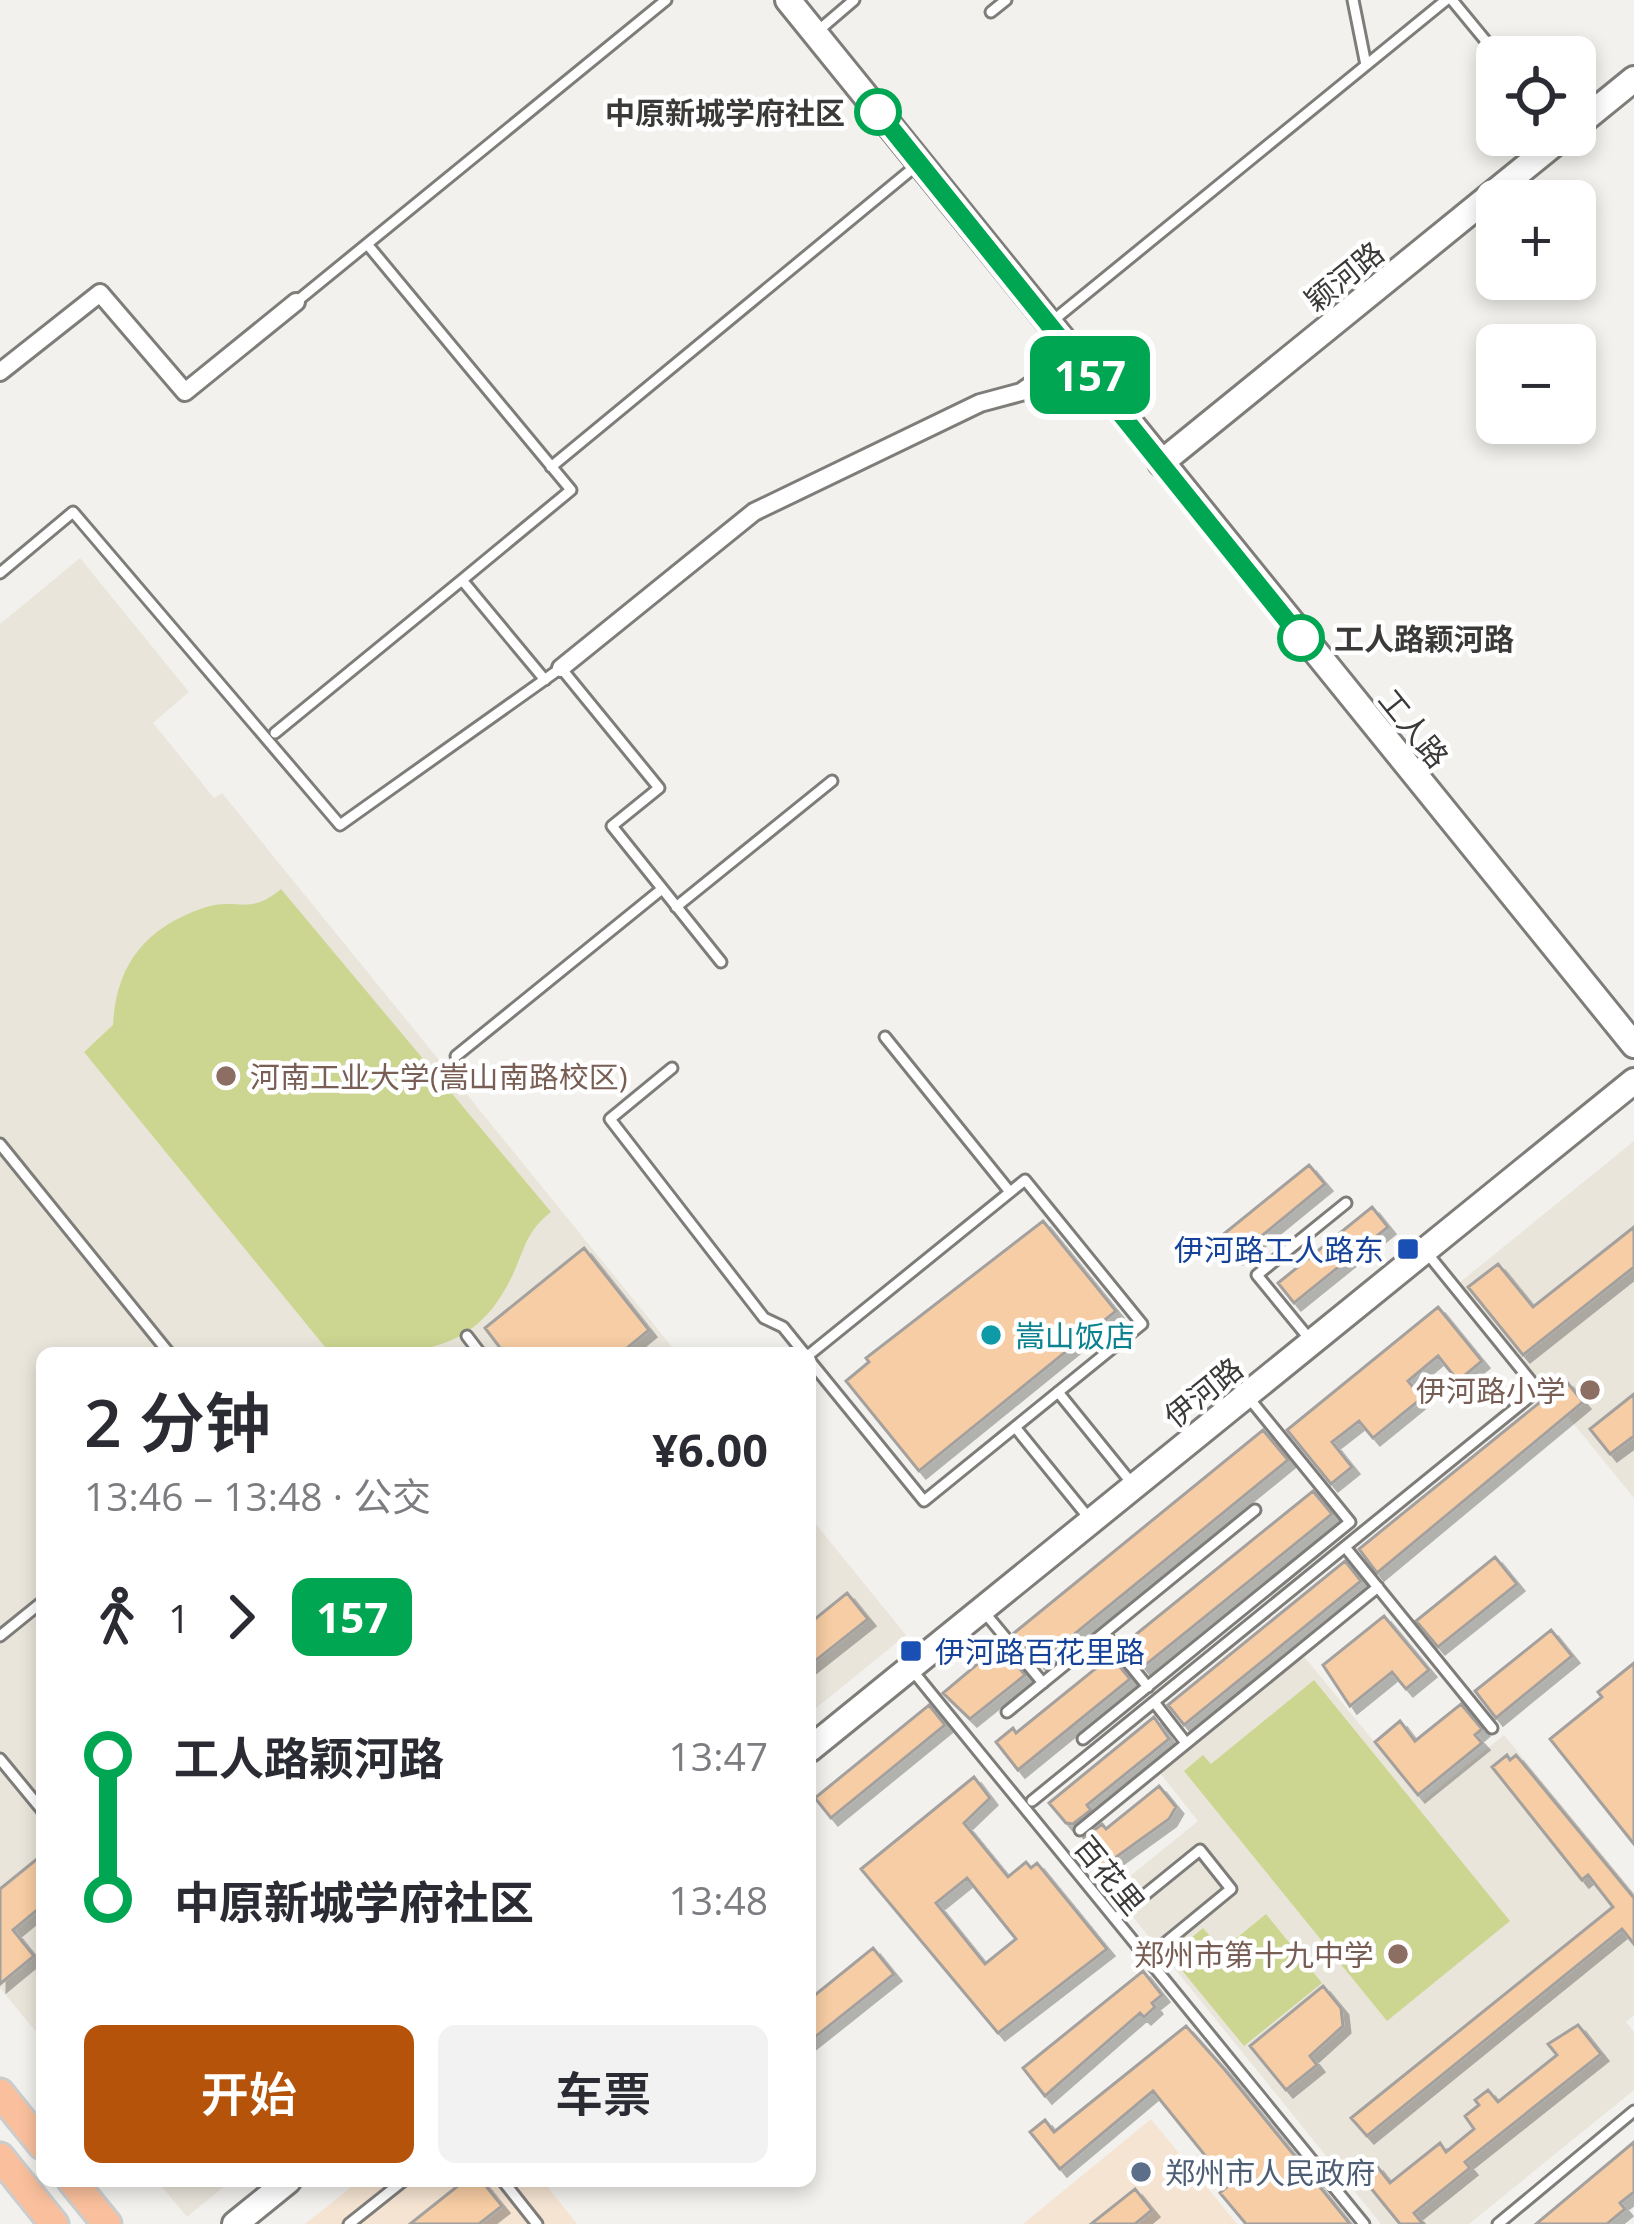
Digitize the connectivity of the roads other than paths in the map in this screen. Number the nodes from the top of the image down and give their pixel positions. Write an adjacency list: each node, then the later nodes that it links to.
1 (666, 0): 15 (lane)
2 (788, 0): 8 (street, 工人路)
3 (854, 0): 8 (lane)
4 (1006, 0): 7 (lane)
5 (1353, 0): 10 (lane)
6 (1449, 0): 9 (lane); 10 (lane)
7 (992, 12)
8 (814, 33): 14 (street, 工人路)
9 (1481, 36)
10 (1366, 65): 17 (lane)
11 (1634, 80): 12 (street)
12 (1596, 110)
13 (1539, 156): 20 (street, 颖河路)
14 (919, 163): 17 (street, 工人路); 21 (lane)
15 (367, 244): 16 (lane); 21 (lane)
16 (296, 302): 19 (street)
17 (1048, 324): 18 (street, 工人路)
18 (1074, 355): 20 (street, 工人路); 24 (street)
19 (0, 372)
20 (1161, 463): 32 (street, 工人路)
21 (551, 467): 23 (lane)
22 (0, 574): 25 (lane)
23 (462, 580): 25 (lane); 26 (lane)
24 (562, 668): 25 (lane); 28 (lane)
25 (544, 680)
26 (275, 733)
27 (832, 781): 29 (lane)
28 (662, 889): 29 (lane); 33 (lane)
29 (676, 907): 30 (lane)
30 (721, 962)
31 (885, 1037): 37 (lane)
32 (1634, 1045)
33 (456, 1056)
34 (672, 1068): 44 (lane)
35 (1634, 1081): 39 (street, 伊河路)
36 (0, 1144): 42 (lane)
37 (1010, 1192): 45 (lane); 47 (lane)
38 (1346, 1203): 41 (lane)
39 (1425, 1250): 41 (street, 伊河路); 53 (lane)
40 (467, 1336): 43 (lane)
41 (1312, 1342): 48 (street, 伊河路)
42 (164, 1347)
43 (475, 1347)
44 (800, 1347)
45 (816, 1350)
46 (816, 1366): 49 (lane)
47 (1058, 1392): 49 (lane); 50 (lane)
48 (1246, 1395): 50 (street, 伊河路); 61 (lane)
49 (1016, 1427): 52 (lane)
50 (1135, 1486): 52 (street, 伊河路)
51 (1256, 1510): 57 (lane)
52 (1091, 1521): 56 (street, 伊河路)
53 (1345, 1547): 54 (lane); 62 (lane)
54 (1378, 1587): 64 (lane); 67 (lane)
55 (36, 1607): 58 (lane)
56 (982, 1609): 59 (street, 伊河路); 60 (lane)
57 (1104, 1633): 60 (lane); 61 (lane)
58 (0, 1636)
59 (911, 1668): 66 (street, 伊河路); 72 (lane, 百花里)
60 (1042, 1683): 63 (lane)
61 (1148, 1687): 65 (lane)
62 (1154, 1702): 67 (lane); 69 (lane)
63 (1007, 1712)
64 (1492, 1728)
65 (1083, 1739)
66 (816, 1743)
67 (1186, 1743): 71 (lane)
68 (0, 1759): 70 (lane)
69 (1032, 1801)
70 (36, 1803)
71 (1080, 1830)
72 (1115, 1919): 73 (lane, 百花里); 73 (lane)
73 (1147, 1958): 87 (lane, 百花里)
74 (0, 2093): 76 (main road)
75 (1634, 2111): 88 (lane)
76 (36, 2138)
77 (0, 2157): 82 (main road)
78 (77, 2187): 83 (main road)
79 (280, 2187): 84 (street)
80 (395, 2187): 85 (lane)
81 (508, 2187): 86 (lane)
82 (54, 2224)
83 (106, 2224)
84 (235, 2224)
85 (349, 2224)
86 (537, 2224)
87 (1364, 2224)
88 (1498, 2224)

